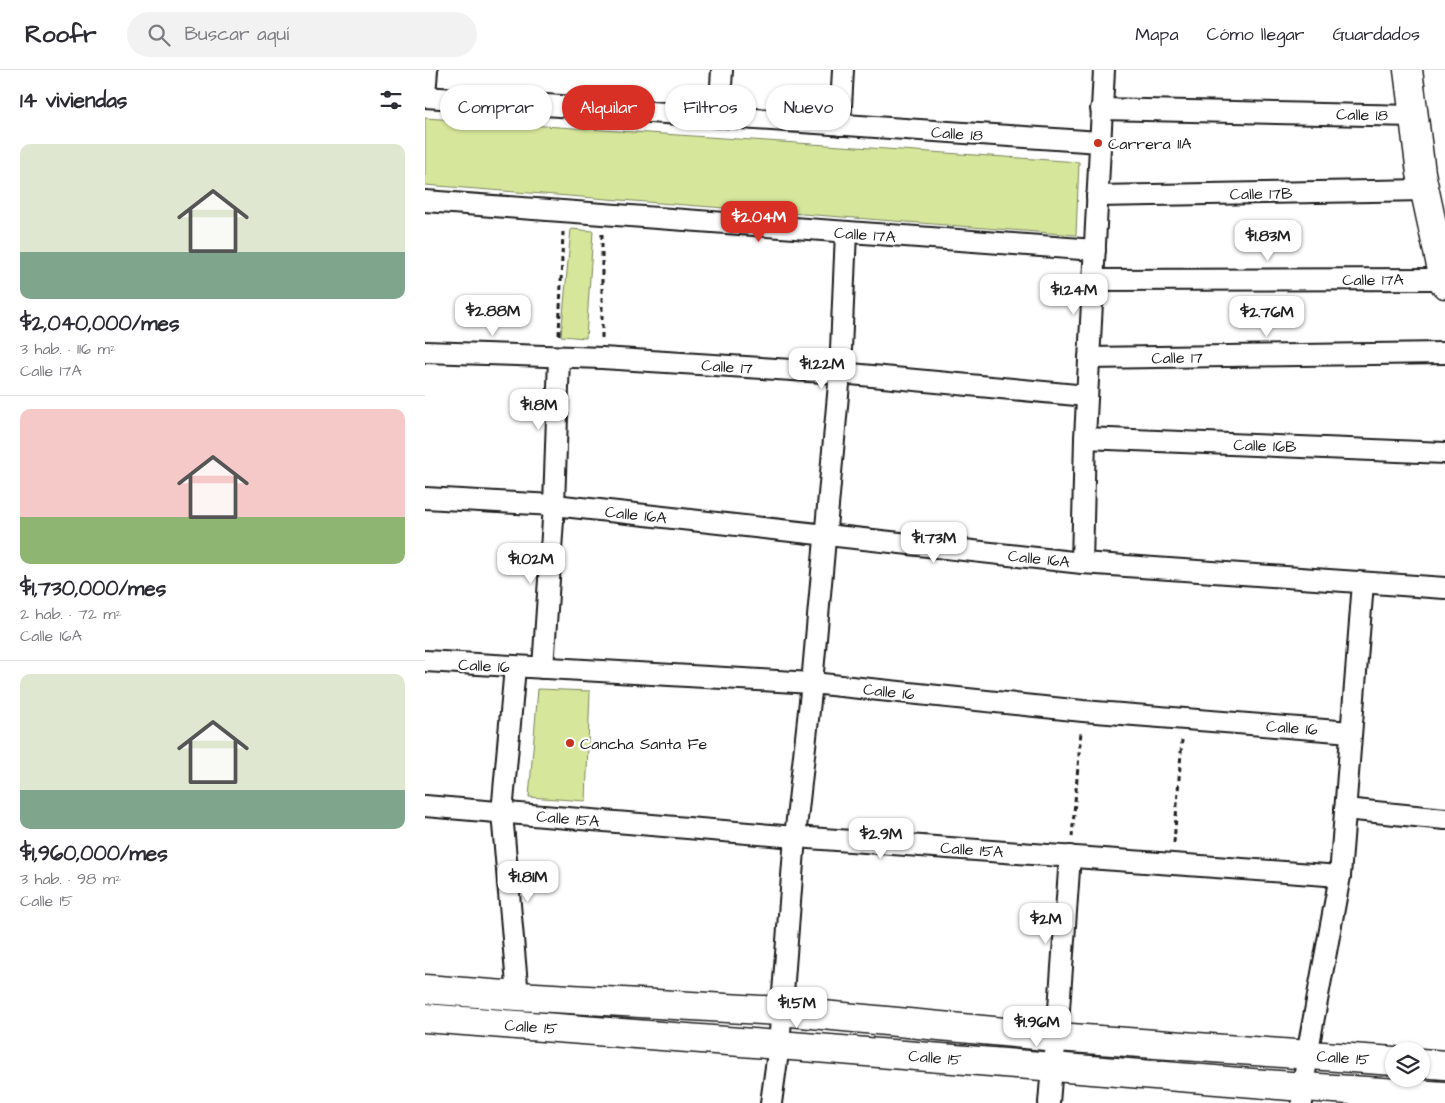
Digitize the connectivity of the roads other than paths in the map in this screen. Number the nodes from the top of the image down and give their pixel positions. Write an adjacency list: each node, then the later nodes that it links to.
1 (427, 70): 8 (street)
2 (722, 70): 6 (street)
3 (843, 70): 7 (street)
4 (1104, 70): 9 (street)
5 (1408, 70): 11 (main road)
6 (721, 85)
7 (842, 85)
8 (425, 97): 10 (street, Calle 18)
9 (1101, 109): 11 (street, Calle 18); 13 (street)
10 (665, 113)
11 (1413, 116): 14 (main road)
12 (851, 126): 13 (street, Calle 18)
13 (1100, 142): 15 (street)
14 (1425, 190): 15 (street, Calle 17B); 20 (main road)
15 (1097, 196): 18 (street)
16 (425, 201): 17 (street, Calle 17A)
17 (846, 232): 18 (street, Calle 17A); 25 (street)
18 (1095, 250): 19 (street)
19 (1093, 280): 20 (street, Calle 17A); 24 (street)
20 (1444, 282)
21 (425, 352): 23 (street, Calle 17)
22 (1445, 353): 24 (street, Calle 17)
23 (559, 358): 25 (street, Calle 17); 30 (street)
24 (1089, 358): 26 (street)
25 (840, 373): 26 (street, Calle 17); 31 (street)
26 (1087, 396): 27 (street)
27 (1085, 438): 28 (street, Calle 16B); 32 (street)
28 (1445, 453)
29 (425, 498): 30 (street, Calle 16A)
30 (554, 506): 31 (street, Calle 16A); 37 (street)
31 (826, 534): 32 (street, Calle 16A); 38 (street)
32 (1082, 563): 33 (street, Calle 16A)
33 (1363, 583): 34 (street, Calle 16A); 39 (street)
34 (1445, 588)
35 (425, 661): 36 (street, Calle 16)
36 (515, 667): 37 (street, Calle 16); 42 (street)
37 (543, 668): 38 (street, Calle 16)
38 (812, 683): 39 (street, Calle 16); 44 (street)
39 (1351, 732): 41 (street)
40 (425, 806): 42 (street, Calle 15A)
41 (1345, 810): 43 (street); 46 (street)
42 (502, 813): 44 (street, Calle 15A); 48 (street)
43 (1445, 819)
44 (795, 837): 45 (street, Calle 15A); 49 (street)
45 (1070, 856): 46 (street, Calle 15A); 51 (street)
46 (1340, 876): 53 (street)
47 (425, 989): 48 (main road, Calle 15)
48 (518, 996): 49 (main road, Calle 15)
49 (780, 1011): 51 (main road, Calle 15); 52 (street)
50 (425, 1018): 52 (main road, Calle 15)
51 (1057, 1037): 53 (main road, Calle 15); 57 (street)
52 (779, 1045): 57 (main road, Calle 15); 60 (street)
53 (1307, 1055): 54 (main road, Calle 15); 58 (street)
54 (1385, 1060)
55 (1430, 1064): 56 (main road)
56 (1445, 1065)
57 (1052, 1066): 58 (main road, Calle 15); 61 (street)
58 (1302, 1095): 59 (main road, Calle 15)
59 (1445, 1096)
60 (771, 1103)
61 (1049, 1103)

